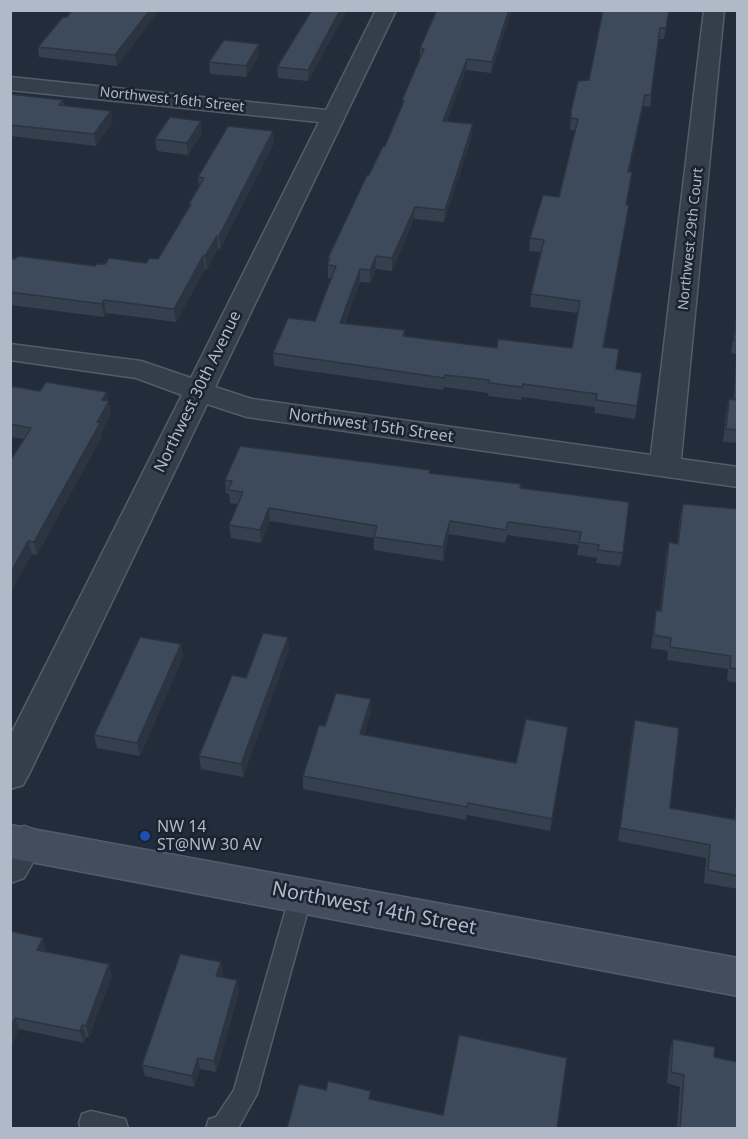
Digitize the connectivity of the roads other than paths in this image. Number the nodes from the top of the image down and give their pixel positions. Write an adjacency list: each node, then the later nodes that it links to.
1 (386, 10): 4 (street, Northwest 30th Avenue)
2 (714, 10): 7 (street, Northwest 29th Court)
3 (10, 84): 4 (street, Northwest 16th Street)
4 (333, 117): 6 (street, Northwest 30th Avenue)
5 (10, 352): 6 (street, Northwest 15th Street)
6 (199, 391): 7 (street, Northwest 15th Street); 9 (street, Northwest 30th Avenue)
7 (665, 467): 8 (street, Northwest 15th Street)
8 (738, 477)
9 (10, 774)
10 (15, 850): 11 (street, Northwest 14th Street)
11 (301, 895): 12 (street, Northwest 14th Street); 15 (lane)
12 (738, 977)
13 (91, 1123): 14 (lane)
14 (116, 1128)
15 (218, 1128)

